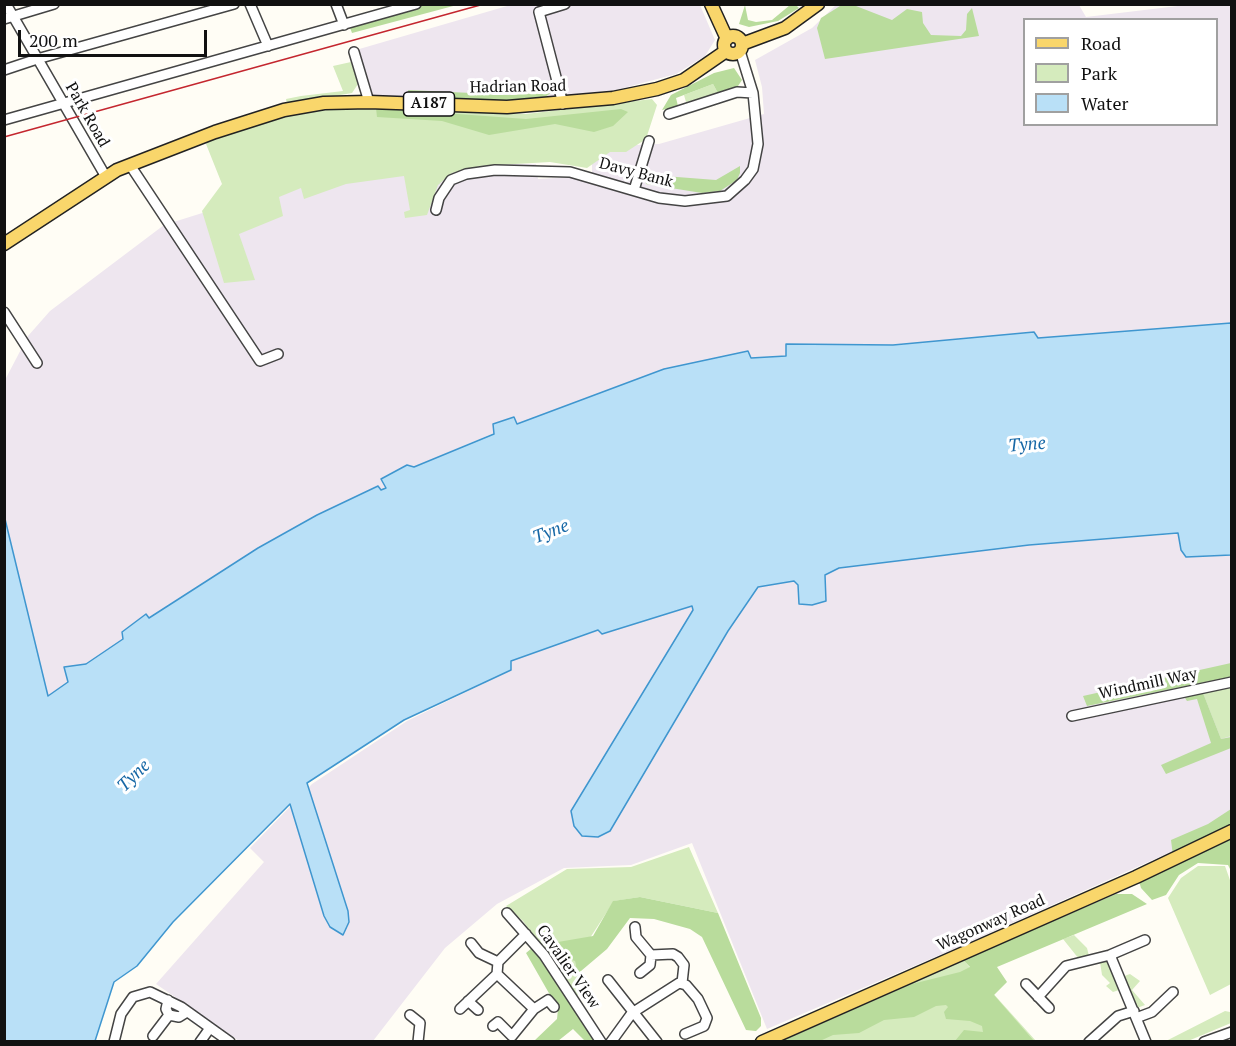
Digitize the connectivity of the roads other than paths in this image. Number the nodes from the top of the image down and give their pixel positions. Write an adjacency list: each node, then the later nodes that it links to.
1 (6, 4): 11 (street, Park Road)
2 (54, 4): 11 (street)
3 (234, 4): 17 (street)
4 (250, 4): 14 (street)
5 (336, 4): 12 (street)
6 (416, 4): 10 (street)
7 (565, 4): 22 (street)
8 (711, 4): 13 (main road)
9 (818, 4): 15 (main road)
10 (392, 8): 12 (street)
11 (9, 18): 17 (street, Park Road)
12 (344, 25): 14 (street)
13 (726, 45): 15 (main road); 22 (main road, Hadrian Road / A187)
14 (268, 46): 21 (street)
15 (741, 48): 19 (street, Davy Bank)
16 (354, 52): 20 (street)
17 (37, 59): 18 (street); 21 (street, Park Road)
18 (4, 70)
19 (753, 93): 23 (street); 28 (street, Davy Bank)
20 (369, 102): 22 (main road, Hadrian Road / A187); 26 (main road, Hadrian Road / A187)
21 (64, 104): 24 (street); 27 (street, Park Road)
22 (563, 104)
23 (669, 114)
24 (4, 120)
25 (650, 141): 28 (street)
26 (130, 165): 27 (main road, A187); 32 (street)
27 (106, 177): 30 (main road, A187)
28 (634, 190): 29 (street, Davy Bank)
29 (436, 210)
30 (4, 244)
31 (4, 312): 33 (street)
32 (278, 354)
33 (37, 363)
34 (1232, 682): 35 (street, Windmill Way)
35 (1072, 716)
36 (1232, 831): 77 (main road, Wagonway Road)
37 (507, 913): 39 (street, Cavalier View)
38 (634, 927): 42 (street)
39 (526, 933): 44 (street); 74 (street, Cavalier View)
40 (1145, 940): 43 (street)
41 (471, 943): 44 (street)
42 (651, 955): 45 (street); 48 (street)
43 (1110, 955): 51 (street); 62 (street)
44 (498, 962): 46 (street)
45 (640, 973)
46 (497, 974): 53 (street); 57 (street)
47 (608, 981): 60 (street)
48 (682, 983): 60 (street); 67 (street)
49 (1026, 984): 51 (street)
50 (1173, 992): 62 (street)
51 (1038, 997): 55 (street)
52 (168, 1000): 59 (street); 63 (street); 70 (street)
53 (468, 1001): 56 (street); 58 (street)
54 (554, 1007): 57 (street)
55 (1049, 1008)
56 (460, 1009)
57 (534, 1009): 69 (street)
58 (478, 1010)
59 (187, 1012): 63 (street); 65 (street)
60 (633, 1013): 75 (street); 76 (street)
61 (410, 1015): 73 (street)
62 (1135, 1015): 78 (street); 79 (street)
63 (169, 1016): 68 (street)
64 (493, 1026): 69 (street)
65 (210, 1028): 71 (street); 72 (street)
66 (1232, 1032): 80 (street)
67 (685, 1034)
68 (153, 1036)
69 (514, 1039)
70 (114, 1041)
71 (200, 1041)
72 (230, 1041)
73 (420, 1041)
74 (600, 1041)
75 (610, 1041)
76 (657, 1041)
77 (762, 1041)
78 (1089, 1041)
79 (1146, 1041)
80 (1204, 1041)

